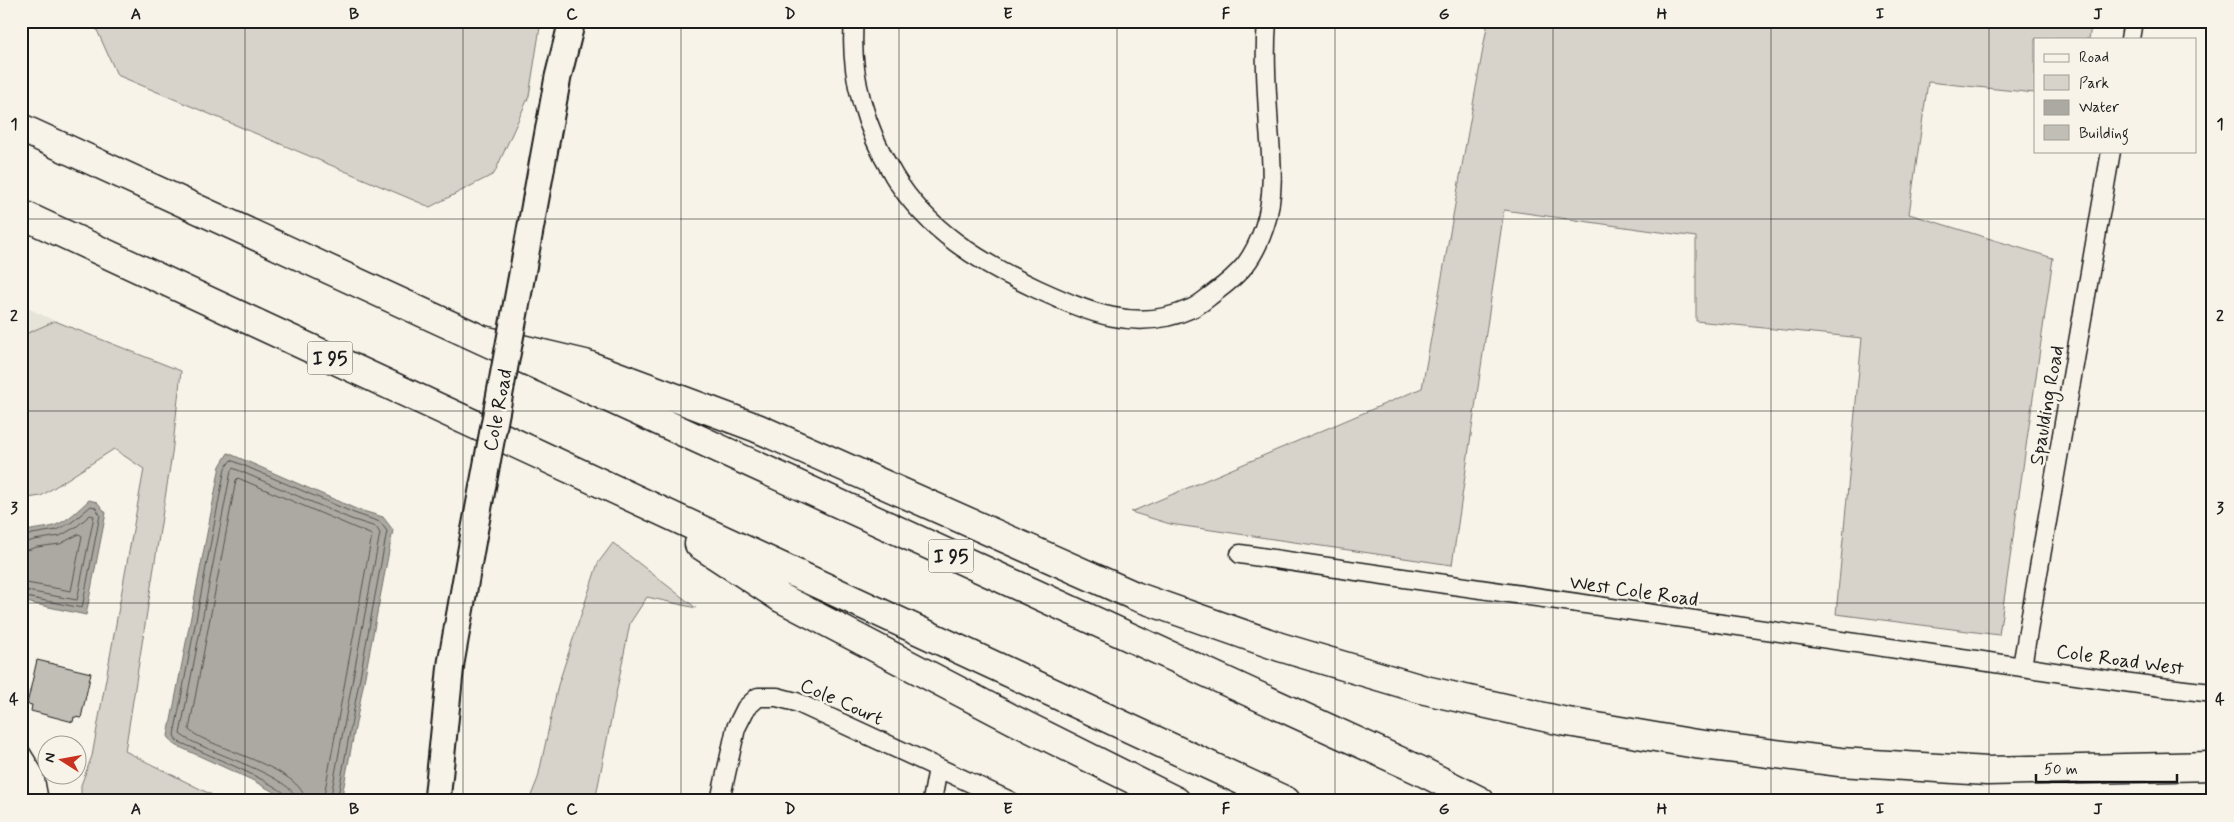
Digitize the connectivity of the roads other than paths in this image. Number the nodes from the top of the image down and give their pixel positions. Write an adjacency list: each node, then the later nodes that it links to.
1 (572, 21): 18 (street, Cole Road, bridge)
2 (854, 21): 3 (street)
3 (1267, 21)
4 (2133, 21): 5 (street)
5 (2130, 38)
6 (21, 128): 9 (highway, I 95)
7 (2110, 152): 12 (street, Spaulding Road)
8 (21, 214): 10 (highway, I 95)
9 (483, 340): 15 (highway); 24 (highway, I 95)
10 (620, 492): 22 (highway); 23 (highway, I 95)
11 (1240, 554): 12 (street, West Cole Road)
12 (2022, 666): 13 (street, Cole Road West)
13 (2213, 693)
14 (21, 753): 17 (street)
15 (2213, 766)
16 (938, 768): 19 (street, Cole Court); 20 (street); 21 (street, Cole Court)
17 (39, 801)
18 (438, 801)
19 (720, 801)
20 (932, 801)
21 (1010, 801)
22 (1176, 801)
23 (1286, 801)
24 (1480, 801)

